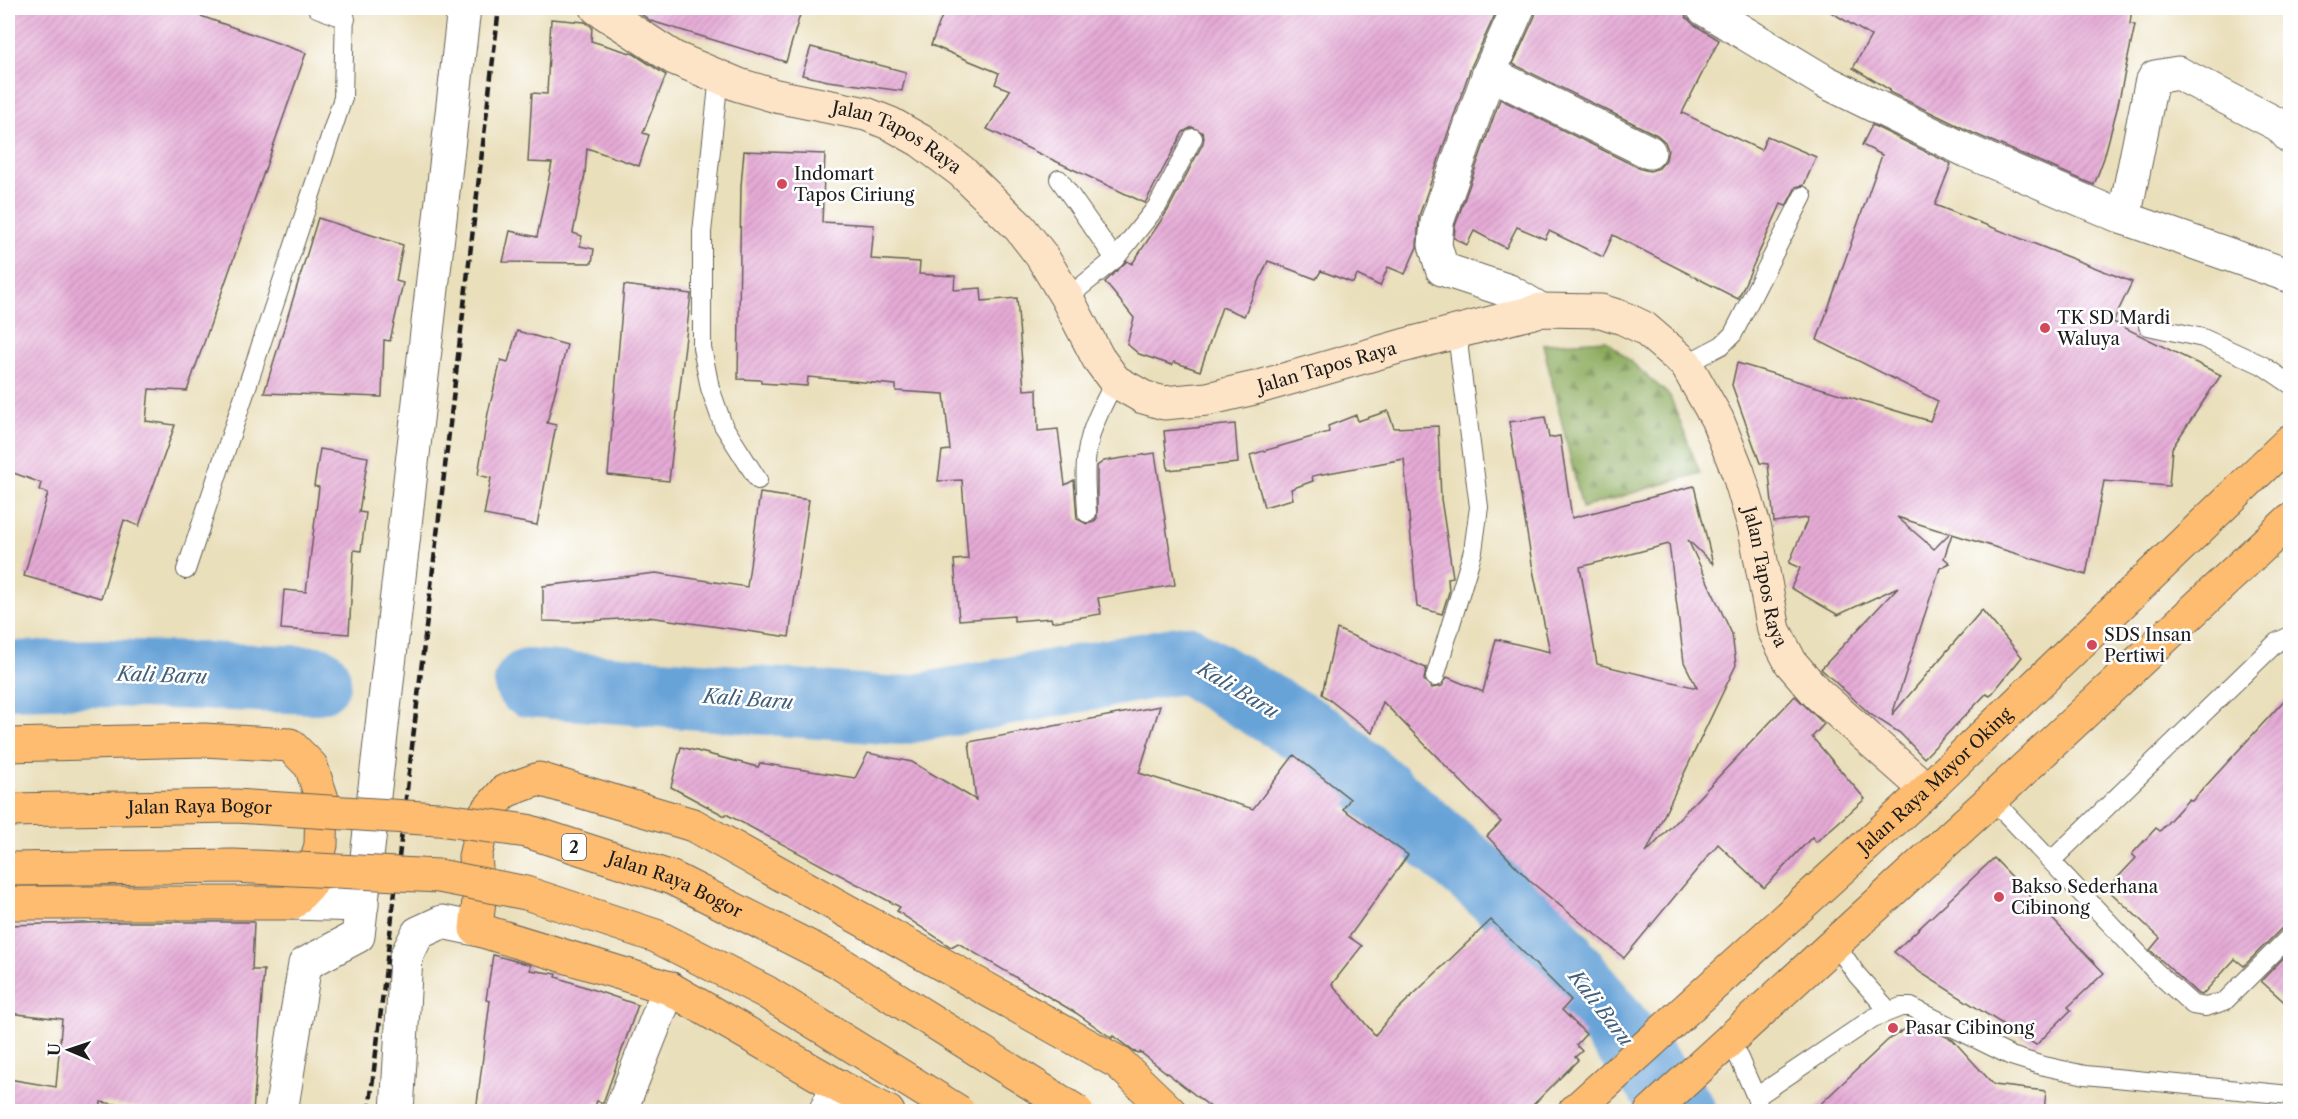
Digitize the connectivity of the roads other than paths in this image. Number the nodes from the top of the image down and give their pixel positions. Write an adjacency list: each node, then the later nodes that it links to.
1 (317, 8): 6 (lane)
2 (464, 8): 39 (street)
3 (597, 8): 8 (main road, Jalan Tapos Raya)
4 (1518, 8): 7 (street)
5 (1703, 8): 14 (street)
6 (346, 13): 28 (lane)
7 (1489, 74): 11 (street); 18 (street)
8 (719, 77): 17 (main road, Jalan Tapos Raya); 25 (lane)
9 (2290, 137): 14 (street)
10 (1193, 138): 15 (lane)
11 (1649, 152)
12 (1059, 179): 15 (lane)
13 (1803, 196): 21 (lane)
14 (2124, 218): 16 (street)
15 (1115, 259): 17 (lane)
16 (2290, 276)
17 (1067, 298): 22 (main road, Jalan Tapos Raya)
18 (1540, 310): 20 (main road, Jalan Tapos Raya); 21 (main road, Jalan Tapos Raya)
19 (2148, 326): 23 (lane)
20 (1460, 331): 22 (main road, Jalan Tapos Raya); 30 (lane)
21 (1686, 364): 32 (main road, Jalan Tapos Raya)
22 (1115, 381): 26 (lane)
23 (2290, 384)
24 (2290, 441): 32 (main road, Jalan Raya Mayor Oking)
25 (758, 480)
26 (1087, 513)
27 (2290, 520): 33 (main road)
28 (186, 570)
29 (2290, 636): 35 (lane)
30 (1435, 677)
31 (8, 745): 38 (main road)
32 (1927, 790): 56 (main road, Jalan Raya Mayor Oking)
33 (1992, 799): 35 (lane); 42 (main road)
34 (8, 810): 54 (main road, Jalan Raya Bogor / 2, bridge)
35 (2051, 861): 41 (lane)
36 (8, 869): 53 (main road, bridge)
37 (8, 903): 38 (main road)
38 (292, 903): 39 (street)
39 (362, 905): 49 (street)
40 (476, 929): 43 (main road); 50 (street); 55 (main road)
41 (2290, 936)
42 (1835, 943): 44 (lane); 45 (main road)
43 (669, 988): 47 (main road); 51 (street)
44 (1889, 1011): 46 (lane); 48 (lane)
45 (1721, 1048): 48 (lane); 57 (main road)
46 (2290, 1095)
47 (832, 1099): 52 (main road)
48 (1758, 1104)
49 (280, 1112)
50 (397, 1112)
51 (620, 1112)
52 (888, 1112)
53 (959, 1112)
54 (1077, 1112)
55 (1170, 1112)
56 (1574, 1112)
57 (1651, 1112)

